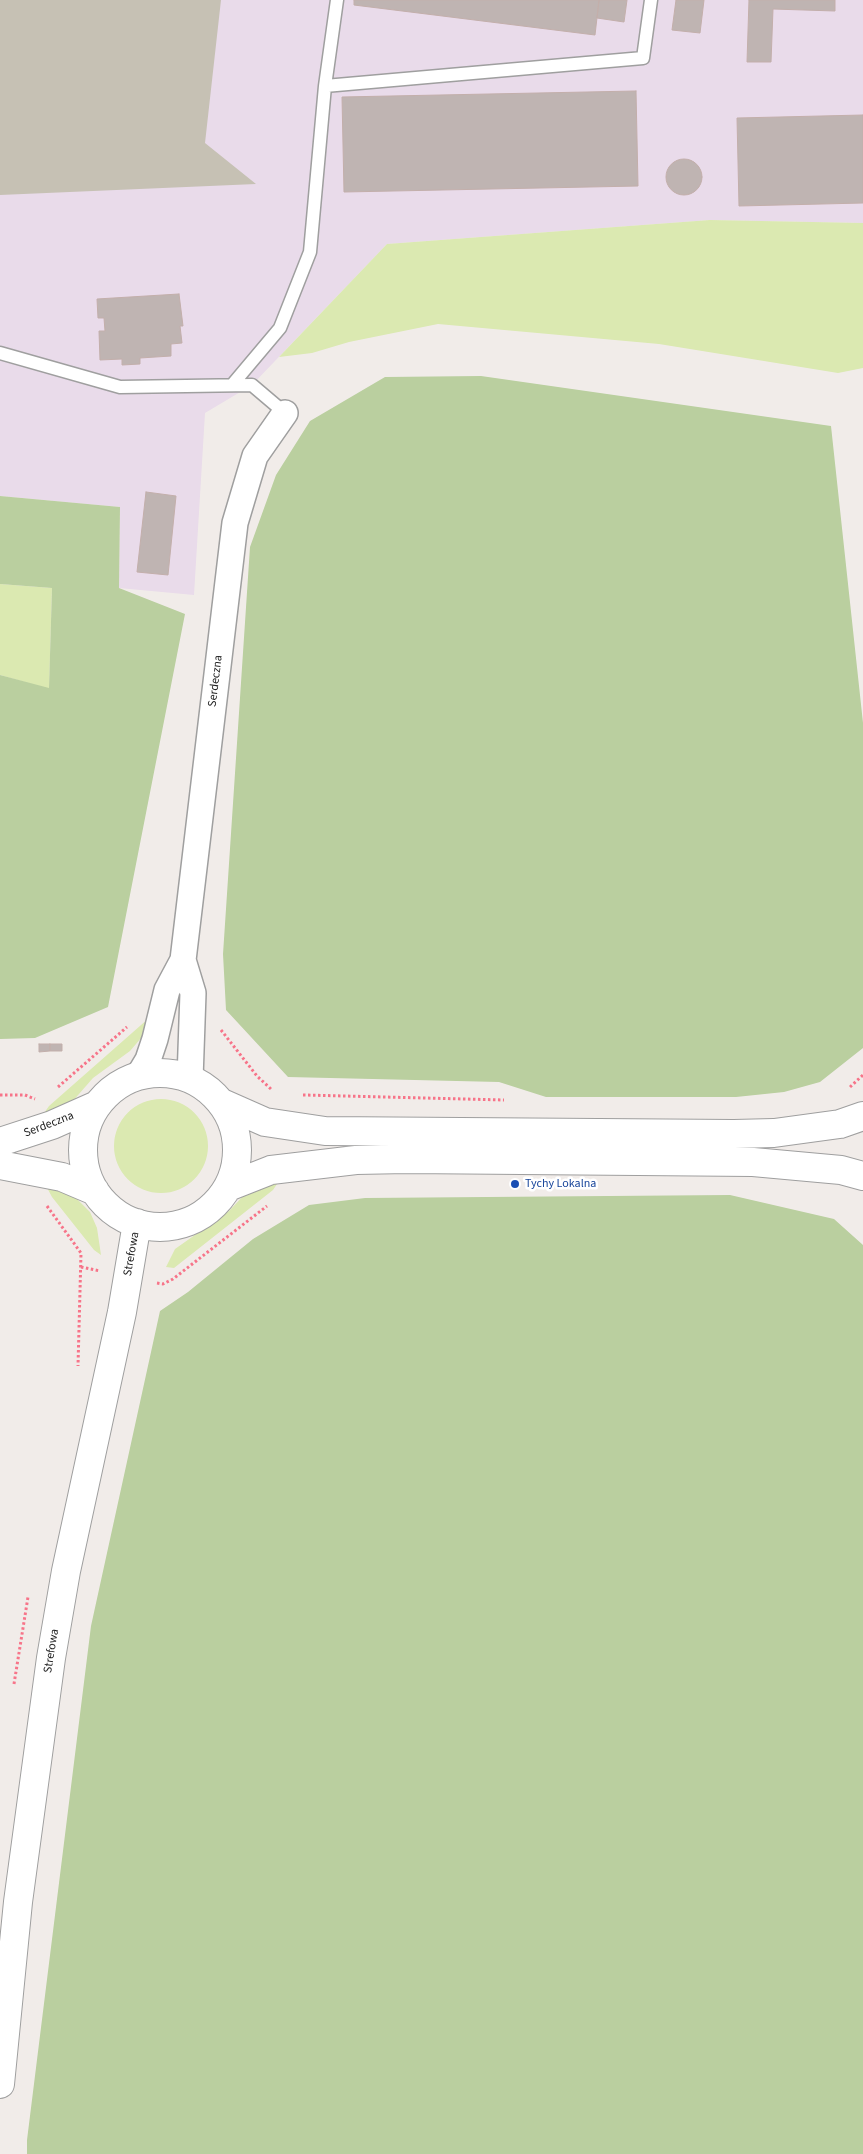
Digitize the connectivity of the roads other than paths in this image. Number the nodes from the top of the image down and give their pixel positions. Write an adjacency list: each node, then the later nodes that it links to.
1 (337, 0): 3 (lane)
2 (651, 0): 3 (lane)
3 (325, 86): 5 (lane)
4 (0, 353): 5 (lane)
5 (232, 385): 6 (lane)
6 (285, 413): 7 (street, Serdeczna)
7 (183, 960): 8 (street); 9 (street)
8 (139, 1075): 9 (street); 11 (street)
9 (190, 1079): 10 (street)
10 (222, 1103): 12 (street); 16 (street)
11 (97, 1105): 13 (street, Serdeczna); 17 (street)
12 (863, 1116)
13 (0, 1142)
14 (0, 1165): 17 (street)
15 (863, 1176): 16 (street)
16 (228, 1187): 18 (street)
17 (95, 1191): 18 (street)
18 (138, 1223): 19 (street, Strefowa)
19 (0, 2084)

